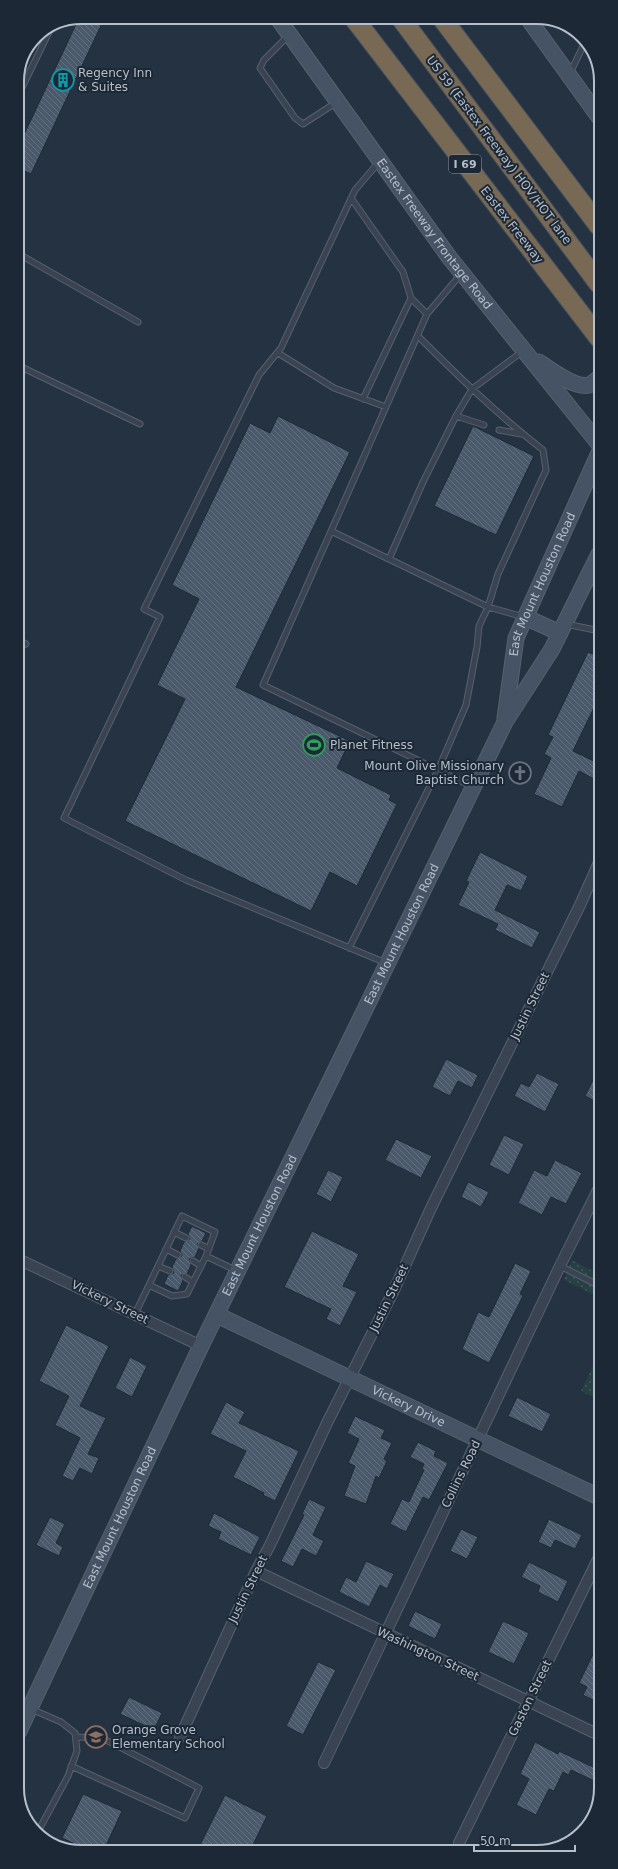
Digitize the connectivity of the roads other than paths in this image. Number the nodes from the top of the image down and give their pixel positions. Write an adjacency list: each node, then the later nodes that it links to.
1 (282, 24): 6 (street, Eastex Freeway Frontage Road)
2 (358, 24): 22 (highway, Eastex Freeway / I 69)
3 (405, 24): 18 (highway, US 59 (Eastex Freeway) HOV/HOT lane / I 69)
4 (446, 24): 15 (highway)
5 (532, 24): 9 (street)
6 (290, 34): 11 (street, Eastex Freeway Frontage Road); 11 (lane)
7 (47, 35): 10 (lane)
8 (583, 47): 9 (lane)
9 (569, 74): 12 (street)
10 (24, 84)
11 (338, 102): 13 (street, Eastex Freeway Frontage Road)
12 (594, 110)
13 (380, 161): 14 (lane); 17 (street, Eastex Freeway Frontage Road)
14 (351, 198): 19 (lane); 25 (lane)
15 (594, 219)
16 (24, 257): 21 (lane)
17 (462, 273): 20 (lane); 24 (street, Eastex Freeway Frontage Road)
18 (594, 276)
19 (411, 298): 20 (lane); 29 (lane)
20 (427, 314): 23 (lane)
21 (138, 322)
22 (594, 331)
23 (418, 336): 28 (lane); 30 (lane)
24 (524, 350): 27 (street); 28 (lane); 36 (street, Eastex Freeway Frontage Road)
25 (278, 353): 29 (lane); 51 (lane)
26 (24, 368): 32 (lane)
27 (594, 382)
28 (472, 390): 31 (lane); 35 (lane)
29 (363, 399): 30 (lane)
30 (386, 407): 38 (lane)
31 (456, 416): 33 (lane); 39 (lane)
32 (140, 424)
33 (484, 425)
34 (499, 430): 35 (lane)
35 (522, 434): 43 (lane)
36 (594, 438)
37 (594, 464): 44 (street, East Mount Houston Road)
38 (331, 531): 39 (lane); 48 (lane)
39 (389, 559): 43 (lane)
40 (594, 566): 42 (street, East Mount Houston Road)
41 (594, 582): 42 (street)
42 (584, 586): 45 (street, East Mount Houston Road)
43 (488, 607): 44 (lane); 48 (lane)
44 (525, 617): 45 (street); 47 (street, East Mount Houston Road)
45 (562, 628): 46 (lane); 47 (street, East Mount Houston Road)
46 (594, 630)
47 (505, 722): 49 (street, East Mount Houston Road)
48 (438, 770): 49 (lane); 51 (lane)
49 (473, 787): 52 (street, East Mount Houston Road)
50 (594, 872): 75 (street, Justin Street)
51 (349, 948): 52 (lane)
52 (387, 964): 67 (street, East Mount Houston Road)
53 (594, 1198): 65 (street, Collins Road)
54 (174, 1232): 55 (lane); 57 (lane); 58 (lane)
55 (186, 1238)
56 (201, 1245): 58 (lane)
57 (166, 1249): 59 (lane); 63 (lane)
58 (209, 1249): 60 (lane)
59 (178, 1255)
60 (206, 1256): 64 (lane); 67 (lane)
61 (193, 1261): 64 (lane)
62 (24, 1262): 72 (street, Vickery Street)
63 (158, 1266): 66 (lane); 71 (lane)
64 (201, 1266): 69 (lane)
65 (560, 1266): 70 (lane); 76 (street, Collins Road)
66 (170, 1271)
67 (238, 1271): 73 (street, East Mount Houston Road)
68 (185, 1277): 69 (lane)
69 (193, 1282): 71 (lane)
70 (594, 1283)
71 (149, 1285): 72 (lane)
72 (135, 1314): 74 (street, Vickery Street)
73 (217, 1315): 74 (street, East Mount Houston Road); 75 (street, Vickery Drive)
74 (201, 1346): 82 (street, East Mount Houston Road)
75 (350, 1378): 76 (street, Vickery Drive); 79 (street, Justin Street)
76 (478, 1439): 77 (street, Vickery Drive); 80 (street, Collins Road)
77 (594, 1495)
78 (594, 1567): 81 (street, Gaston Street)
79 (256, 1571): 80 (street, Washington Street); 85 (street, Justin Street)
80 (385, 1633): 81 (street, Washington Street); 87 (street, Collins Road)
81 (529, 1702): 84 (street, Washington Street); 90 (street, Gaston Street)
82 (30, 1708): 83 (street, East Mount Houston Road); 86 (lane)
83 (24, 1721)
84 (594, 1733)
85 (180, 1737)
86 (76, 1738): 88 (lane); 88 (lane)
87 (324, 1763)
88 (72, 1766): 89 (lane)
89 (40, 1827)
90 (460, 1843)

